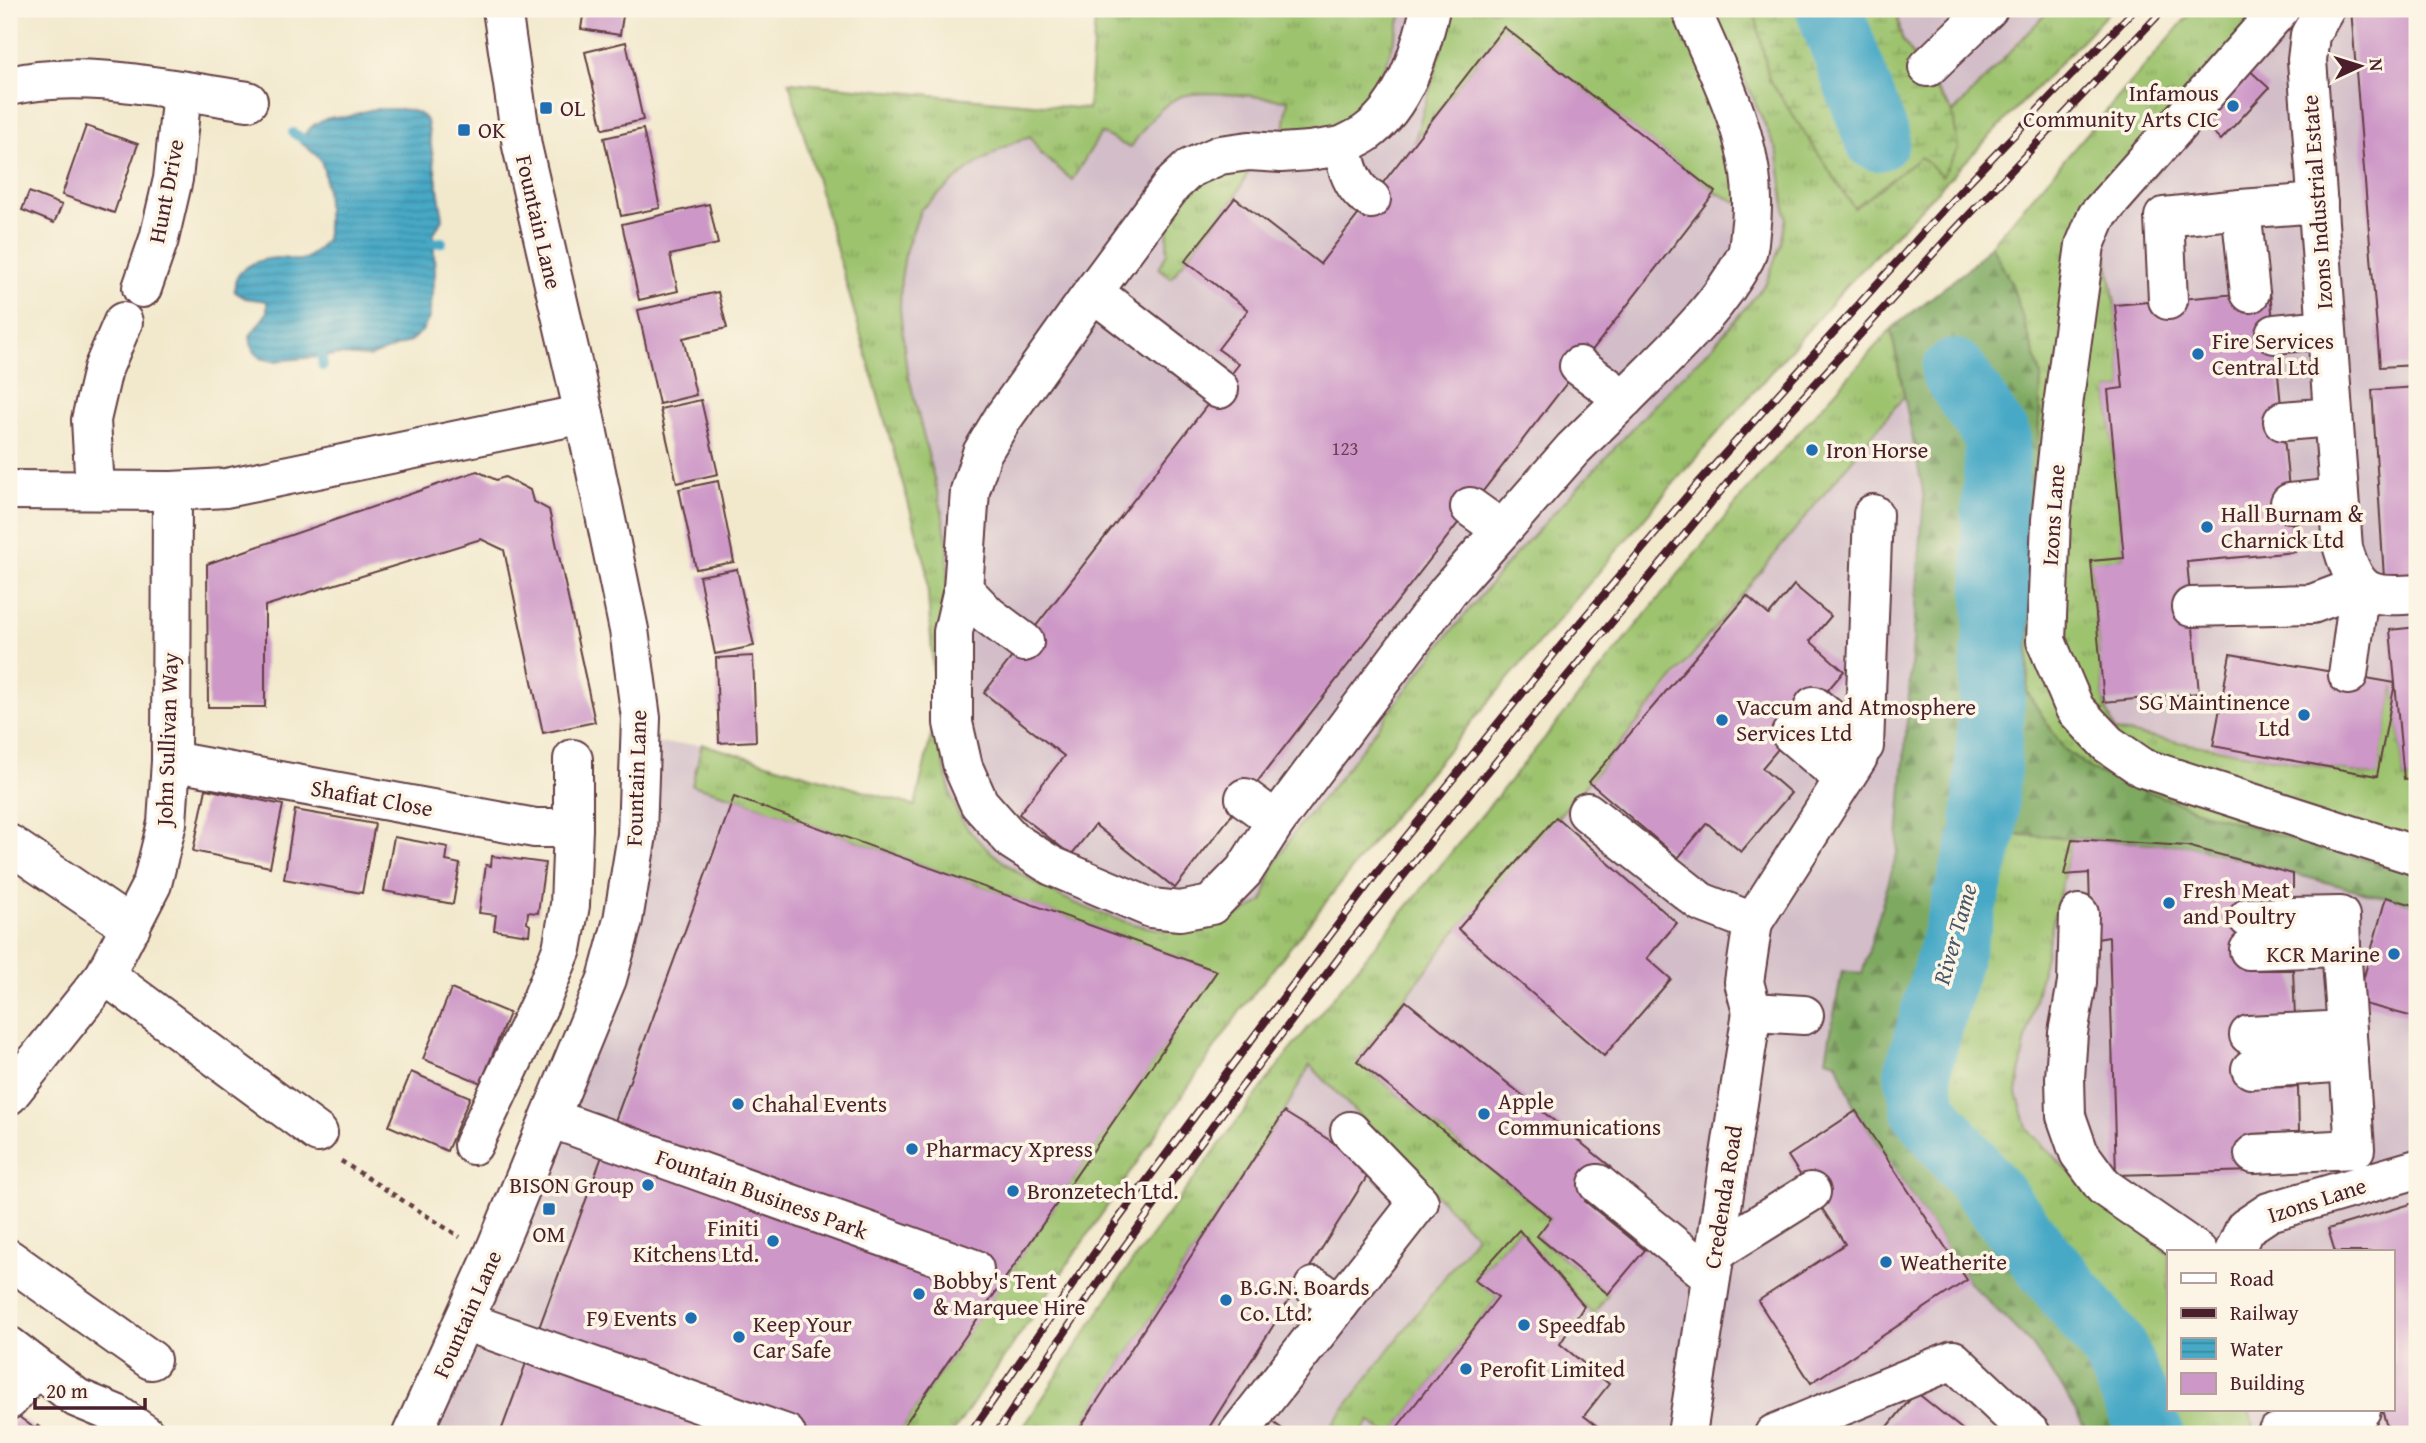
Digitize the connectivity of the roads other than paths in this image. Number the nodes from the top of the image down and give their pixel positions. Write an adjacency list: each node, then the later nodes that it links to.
1 (502, 9): 25 (street, Fountain Lane)
2 (1430, 9): 11 (street)
3 (1691, 9): 24 (street)
4 (1988, 9): 7 (street)
5 (2280, 9): 51 (street, Izons Lane)
6 (2325, 9): 13 (street, Izons Industrial Estate)
7 (1928, 67)
8 (9, 86): 9 (street)
9 (182, 92): 10 (street); 15 (street, Hunt Drive)
10 (248, 101)
11 (1342, 146): 12 (street); 16 (street)
12 (1371, 199)
13 (2318, 202): 14 (street); 20 (street, Izons Industrial Estate)
14 (2241, 209): 17 (street); 18 (street)
15 (142, 288)
16 (1093, 292): 23 (street); 37 (street)
17 (2250, 293)
18 (2168, 300)
19 (123, 322): 29 (street)
20 (2326, 330): 21 (street); 26 (street, Izons Industrial Estate)
21 (2275, 334)
22 (1579, 366): 24 (street)
23 (1219, 388)
24 (1624, 399): 35 (street)
25 (584, 414): 30 (street); 62 (street, Fountain Lane)
26 (2333, 417): 27 (street); 31 (street, Izons Industrial Estate)
27 (2283, 421)
28 (9, 490): 29 (street)
29 (95, 490): 30 (street)
30 (172, 491): 44 (street, John Sullivan Way)
31 (2339, 498): 32 (street); 36 (street, Izons Industrial Estate)
32 (2290, 503)
33 (1470, 507): 35 (street)
34 (1873, 514): 42 (street)
35 (1502, 530): 48 (street)
36 (2360, 586): 38 (street); 39 (street); 41 (street)
37 (963, 589): 40 (street); 48 (street)
38 (2417, 594)
39 (2191, 607)
40 (1024, 642)
41 (2348, 675)
42 (1864, 746): 45 (street); 45 (street)
43 (573, 759): 49 (street)
44 (171, 761): 49 (street, Shafiat Close); 54 (street, John Sullivan Way)
45 (1844, 779): 53 (street)
46 (1245, 798): 48 (street)
47 (1587, 812): 53 (street)
48 (1276, 821)
49 (573, 828): 64 (street)
50 (9, 844): 54 (street)
51 (2417, 856)
52 (2078, 914): 72 (street)
53 (1754, 922): 57 (street)
54 (131, 927): 56 (street, John Sullivan Way)
55 (2249, 934): 59 (street)
56 (104, 975): 61 (street, John Sullivan Way); 65 (street)
57 (1752, 1012): 58 (street); 75 (street, Credenda Road)
58 (1804, 1015)
59 (2348, 1046): 60 (street); 66 (street)
60 (2250, 1052)
61 (9, 1095)
62 (550, 1118): 76 (street, Fountain Business Park); 77 (street, Fountain Lane)
63 (1350, 1131): 88 (street)
64 (473, 1144)
65 (329, 1147)
66 (2355, 1149): 67 (street); 70 (street)
67 (2254, 1154)
68 (2417, 1169): 70 (street, Izons Lane)
69 (1598, 1184): 75 (street)
70 (2358, 1186): 73 (street, Izons Lane)
71 (1811, 1192): 75 (street)
72 (2195, 1250)
73 (2235, 1250)
74 (9, 1259): 79 (street)
75 (1713, 1264): 89 (street, Credenda Road)
76 (974, 1269)
77 (464, 1321): 86 (street, Fountain Lane); 87 (street)
78 (22, 1356): 80 (street); 81 (street)
79 (151, 1360)
80 (77, 1398): 84 (street); 85 (street)
81 (9, 1401)
82 (2350, 1412): 83 (street)
83 (2274, 1426)
84 (106, 1434)
85 (145, 1434)
86 (412, 1434)
87 (786, 1434)
88 (1238, 1434)
89 (1687, 1434)
90 (1774, 1434): 91 (street)
91 (2031, 1434)

